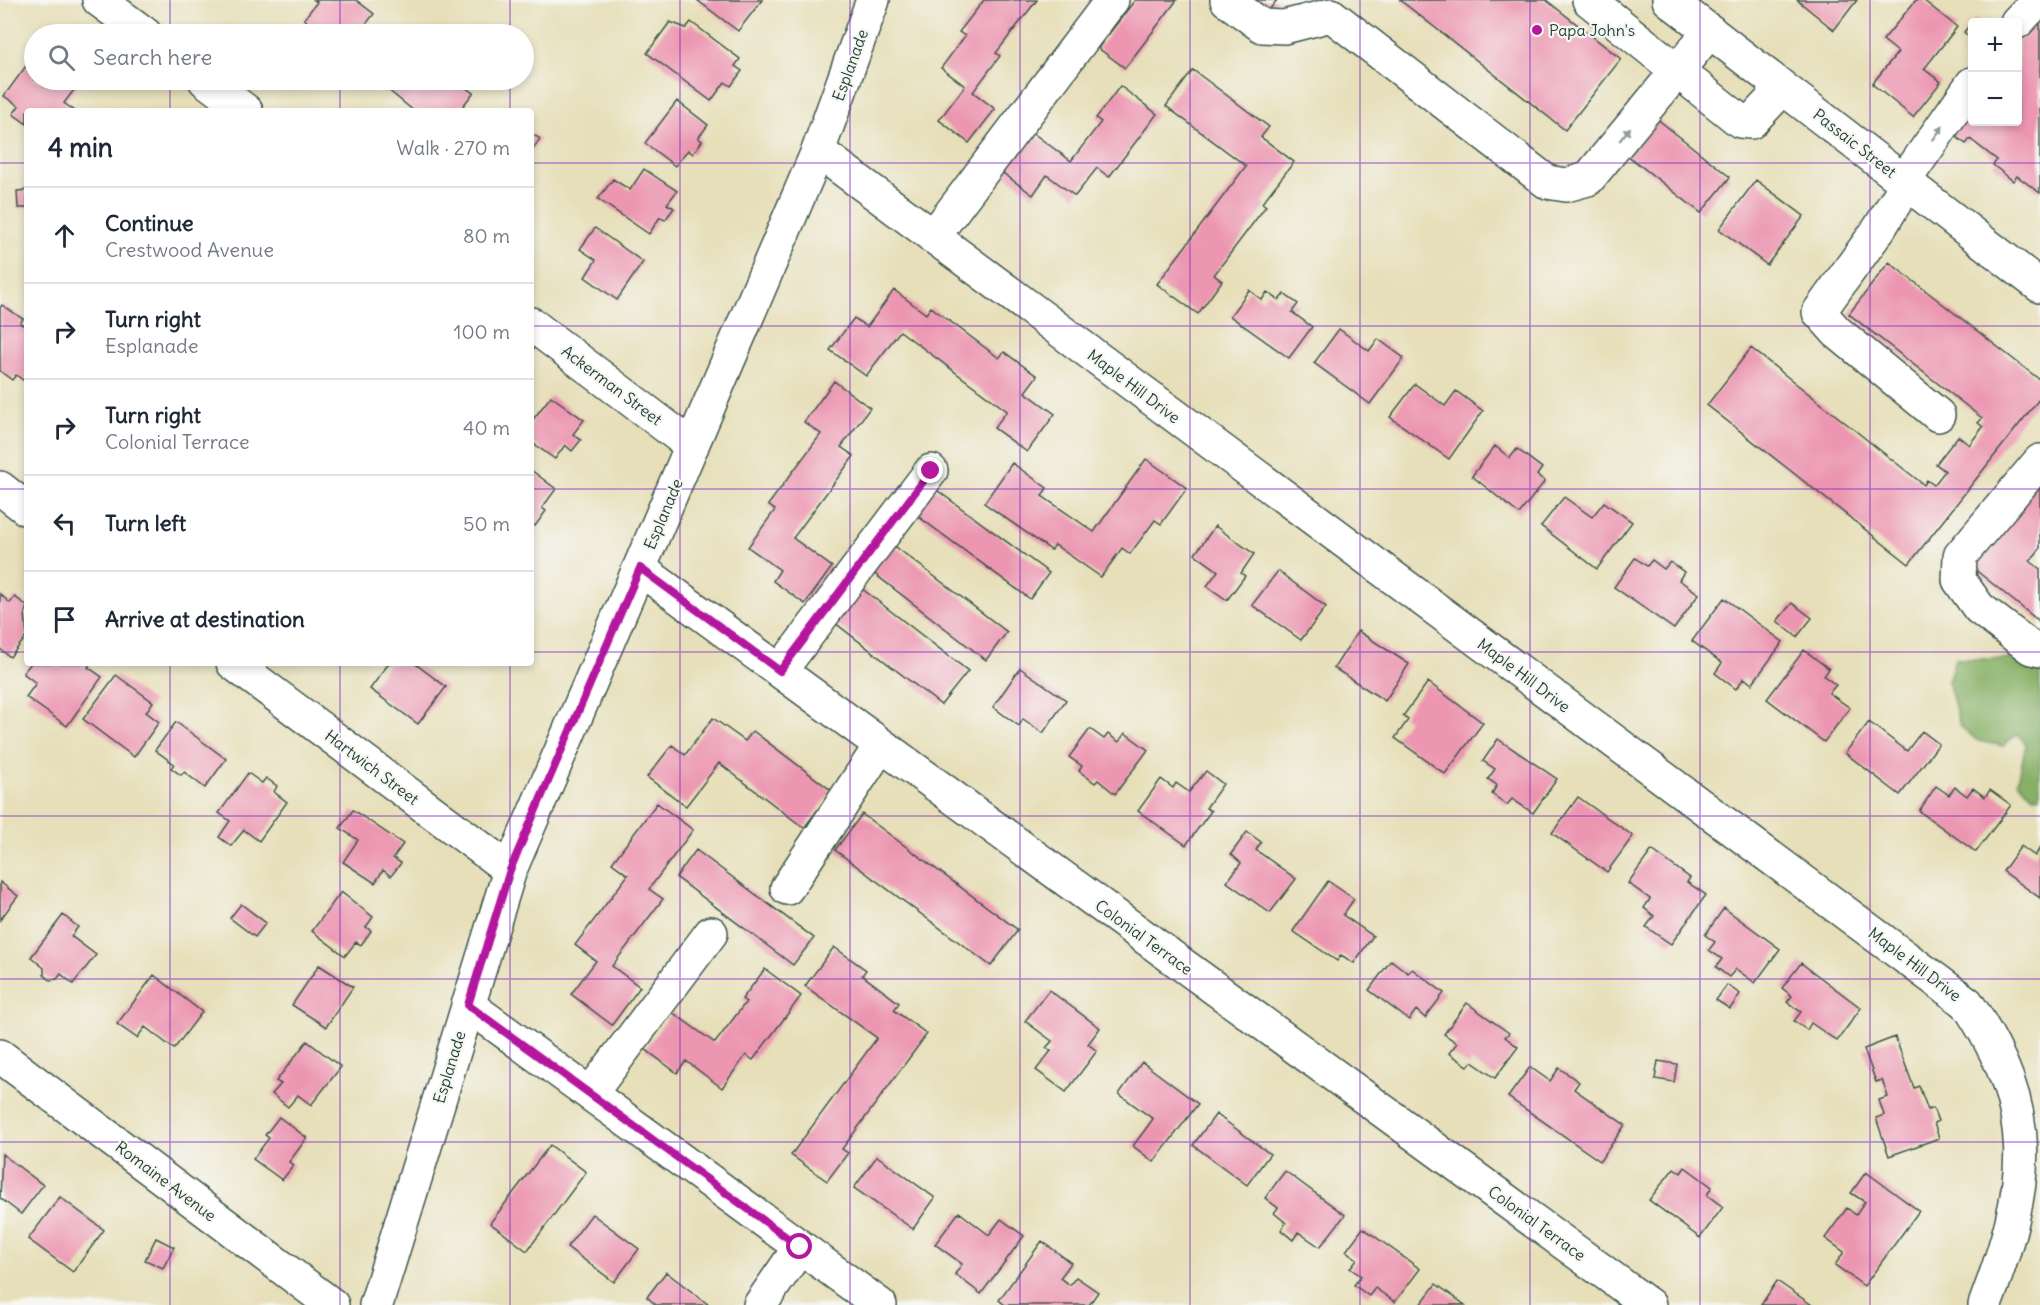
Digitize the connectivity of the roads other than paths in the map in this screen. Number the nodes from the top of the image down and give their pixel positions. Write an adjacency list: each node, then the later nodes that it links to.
1 (99, 0): 10 (street)
2 (1112, 0): 19 (street)
3 (1227, 0): 8 (street)
4 (1588, 0): 12 (street)
5 (1669, 0): 11 (street, Passaic Street)
6 (2038, 0): 9 (street)
7 (866, 4): 17 (street, Esplanade)
8 (1337, 7): 12 (street, one-way to 12)
9 (2021, 18)
10 (131, 24)
11 (1710, 31): 12 (street); 13 (street, Passaic Street)
12 (1677, 71): 13 (street)
13 (1783, 88): 18 (street, Passaic Street)
14 (218, 90): 16 (street)
15 (1968, 90): 18 (street, one-way to 15)
16 (242, 108)
17 (818, 151): 19 (street, Maple Hill Drive); 23 (street, Esplanade)
18 (1905, 182): 20 (street, Passaic Street); 22 (street)
19 (933, 237): 45 (street, Maple Hill Drive)
20 (2039, 282)
21 (534, 326): 23 (street, Ackerman Street)
22 (1938, 415)
23 (693, 446): 28 (street, Esplanade)
24 (2040, 461): 29 (street)
25 (931, 471): 31 (street)
26 (0, 489): 27 (street)
27 (24, 507)
28 (640, 568): 31 (street, Colonial Terrace); 33 (street, Esplanade)
29 (2040, 650)
30 (237, 666): 33 (street, Hartwich Street)
31 (780, 671): 32 (street, Colonial Terrace)
32 (881, 745): 34 (street); 44 (street, Colonial Terrace)
33 (510, 870): 36 (street, Esplanade)
34 (787, 888)
35 (711, 933): 38 (street)
36 (468, 1005): 38 (street); 41 (street, Esplanade)
37 (0, 1056): 40 (street, Romaine Avenue)
38 (590, 1094): 39 (street)
39 (800, 1247): 42 (street); 43 (street)
40 (332, 1305)
41 (376, 1305)
42 (760, 1305)
43 (880, 1305)
44 (1649, 1305)
45 (1985, 1305)

